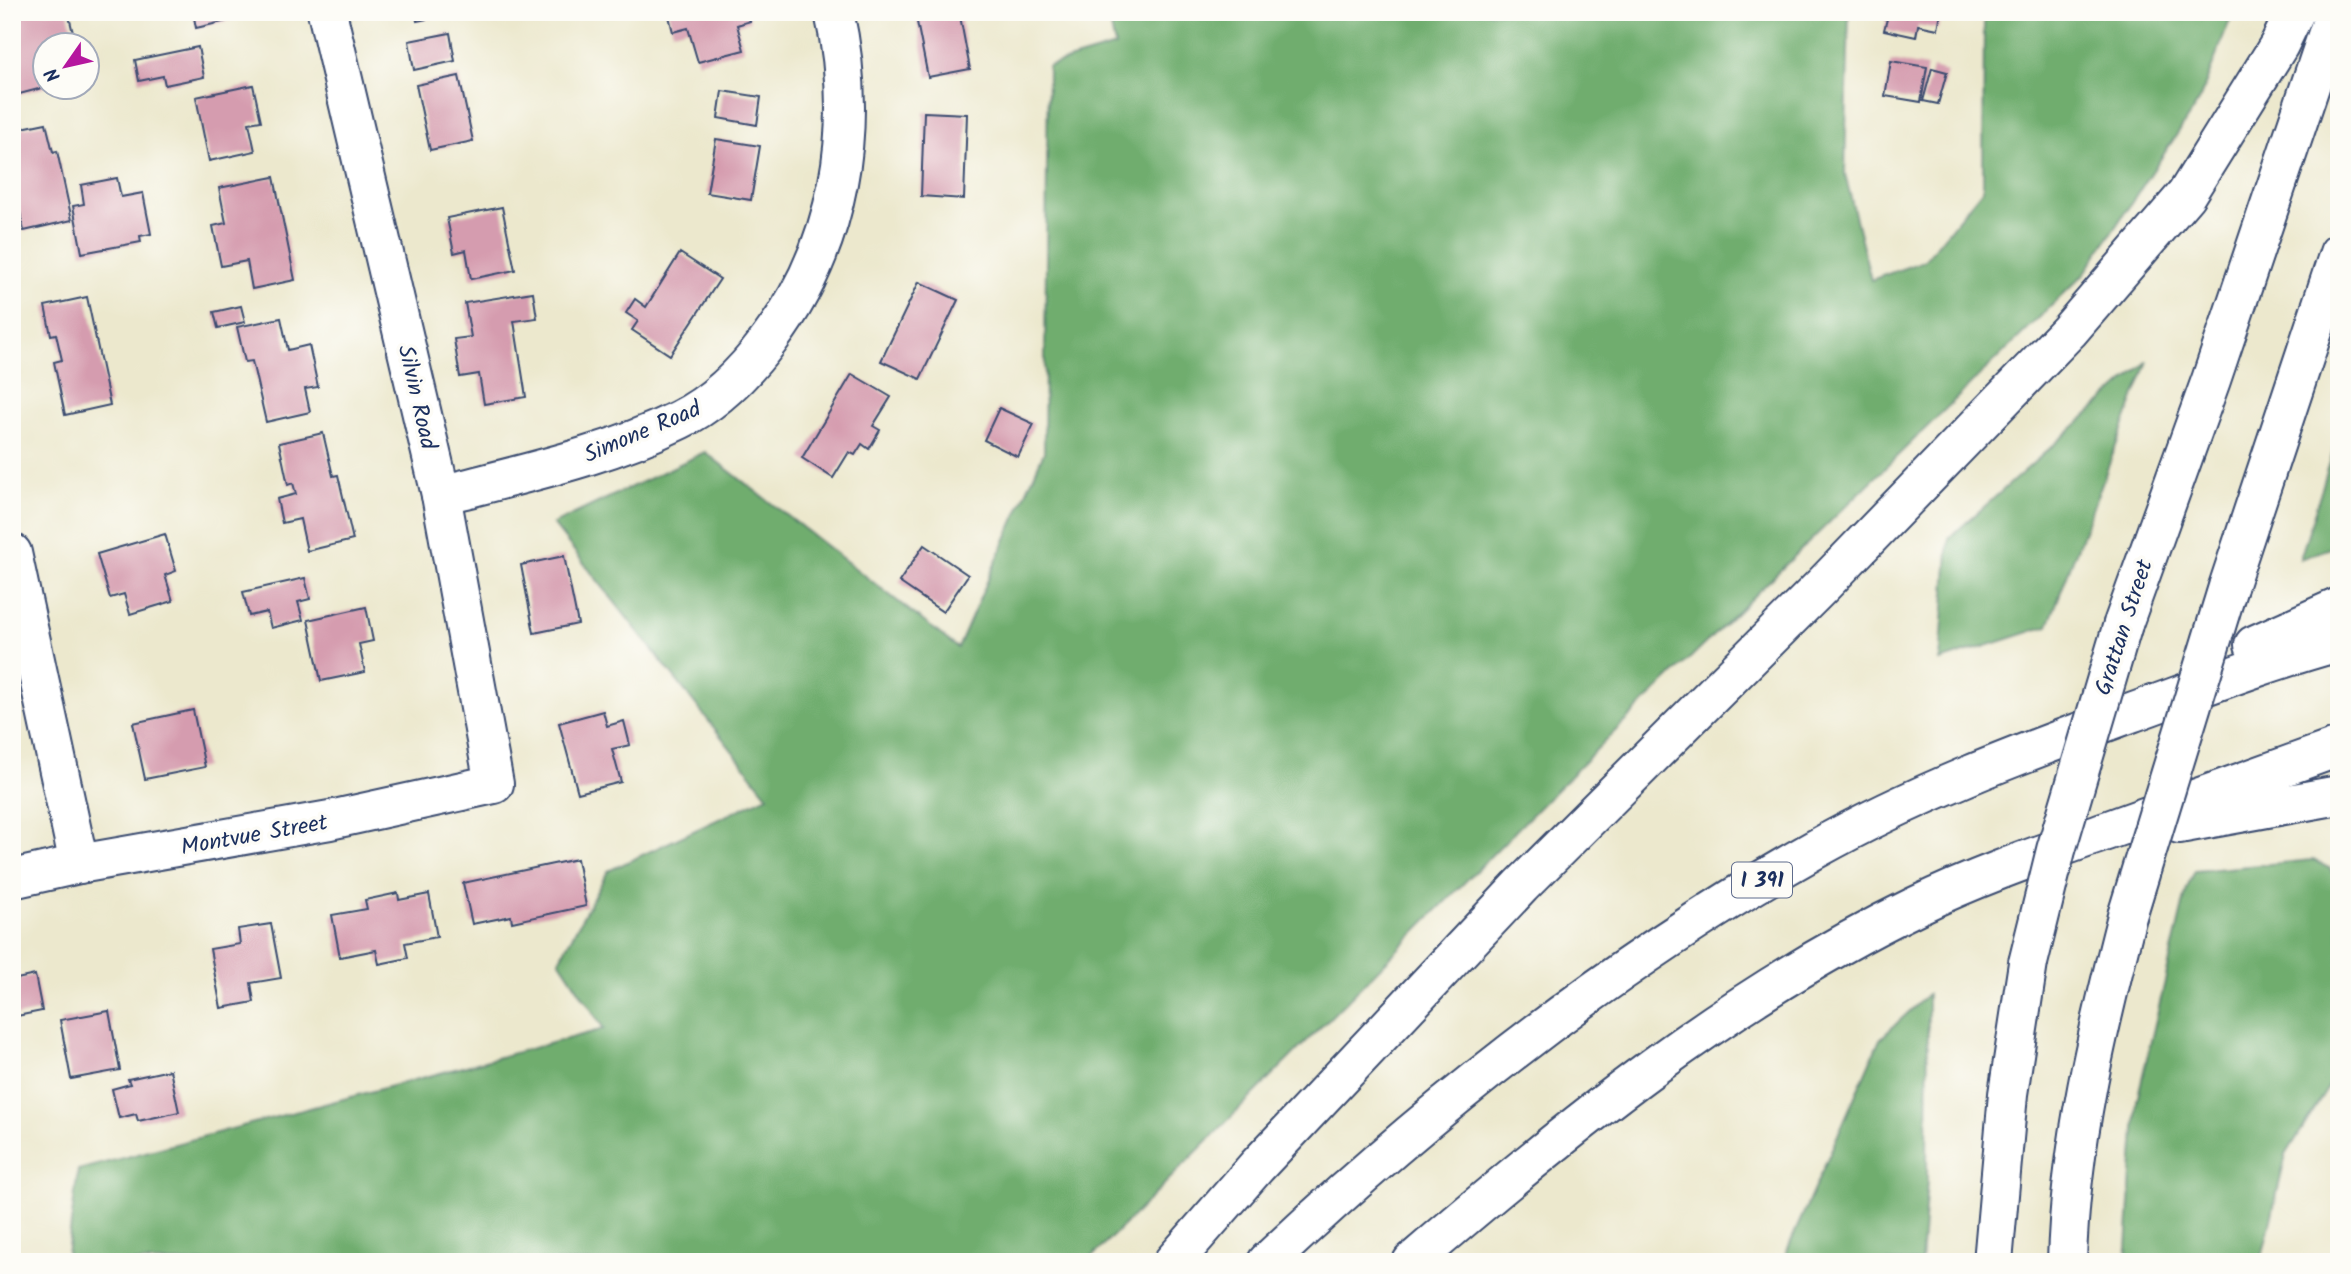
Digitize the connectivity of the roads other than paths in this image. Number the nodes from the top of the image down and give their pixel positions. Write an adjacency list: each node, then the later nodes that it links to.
1 (327, 12): 6 (main road, Silvin Road)
2 (834, 12): 6 (main road, Simone Road)
3 (2295, 12): 17 (main road)
4 (2335, 12): 20 (main road, Grattan Street, bridge)
5 (2339, 253): 21 (main road, bridge)
6 (441, 495): 12 (main road, Silvin Road)
7 (12, 554): 14 (main road)
8 (2339, 607): 11 (main road)
9 (2339, 642): 11 (main road, I 391)
10 (2339, 747): 15 (main road)
11 (2015, 755): 18 (main road, I 391)
12 (494, 784): 14 (main road, Montvue Street)
13 (2339, 795): 15 (main road)
14 (79, 864): 16 (main road, Montvue Street)
15 (1977, 877): 19 (main road)
16 (12, 880)
17 (1173, 1262)
18 (1267, 1262)
19 (1412, 1262)
20 (1993, 1262)
21 (2067, 1262)

